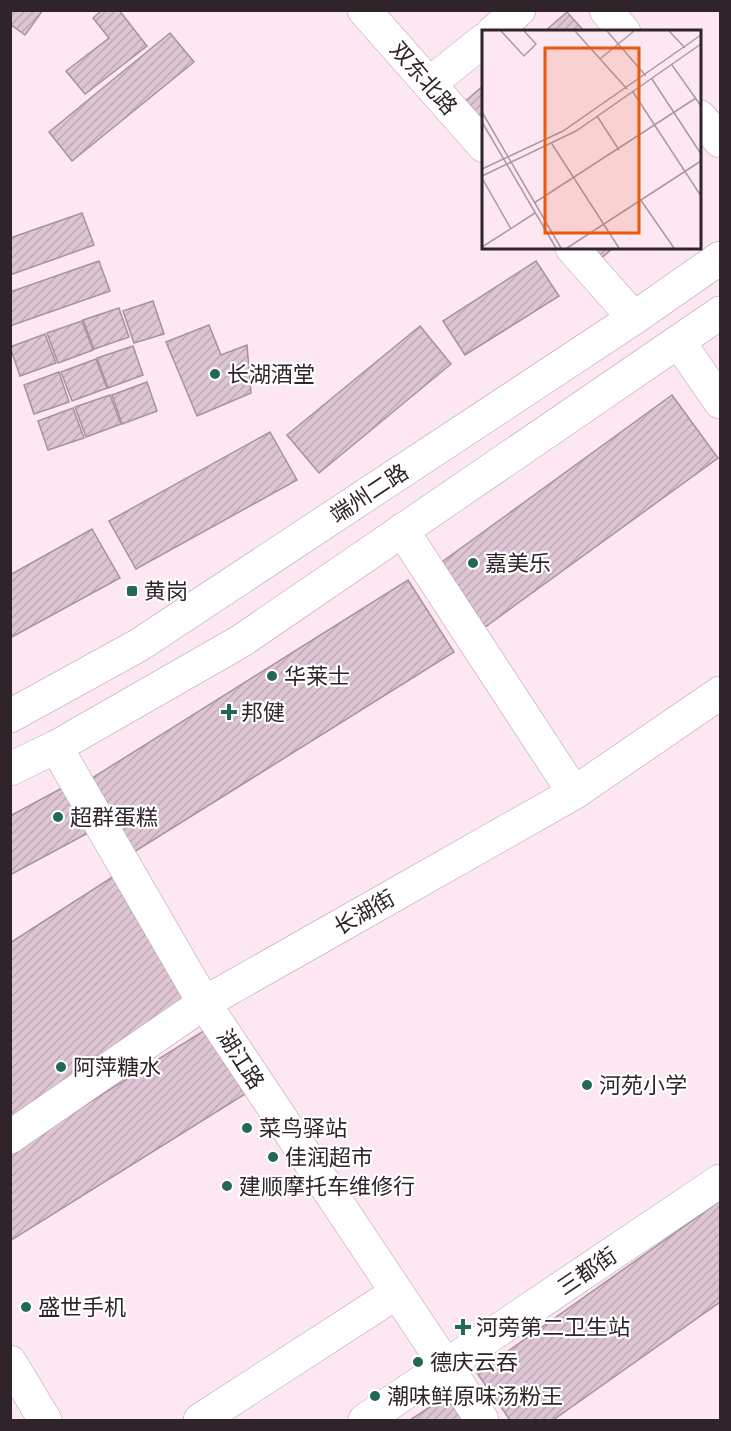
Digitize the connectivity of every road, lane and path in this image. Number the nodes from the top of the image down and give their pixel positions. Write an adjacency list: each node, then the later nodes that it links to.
1 (364, 10): 7 (street, 双东北路)
2 (519, 10): 4 (street)
3 (606, 10): 5 (street)
4 (496, 30)
5 (622, 30)
6 (482, 41): 7 (street)
7 (429, 84): 10 (street, 双东北路)
8 (701, 119): 9 (street)
9 (720, 141)
10 (482, 145)
11 (573, 249): 14 (street)
12 (720, 258): 14 (street, 端州二路)
13 (720, 313): 15 (street)
14 (634, 318): 19 (street, 端州二路)
15 (679, 342): 16 (street); 17 (street)
16 (720, 402)
17 (402, 530): 20 (street); 22 (street)
18 (720, 693): 22 (street, 长湖街)
19 (10, 716)
20 (56, 747): 21 (street); 23 (street, 湖江路)
21 (10, 769)
22 (574, 793): 23 (street, 长湖街)
23 (204, 1003): 24 (street, 长湖街); 26 (street, 湖江路)
24 (10, 1137)
25 (720, 1181): 28 (street, 三都街)
26 (396, 1293): 28 (street, 湖江路); 30 (street)
27 (10, 1362): 29 (street)
28 (444, 1367): 31 (street, 三都街); 32 (street, 湖江路)
29 (45, 1420)
30 (200, 1420)
31 (365, 1420)
32 (482, 1420)

